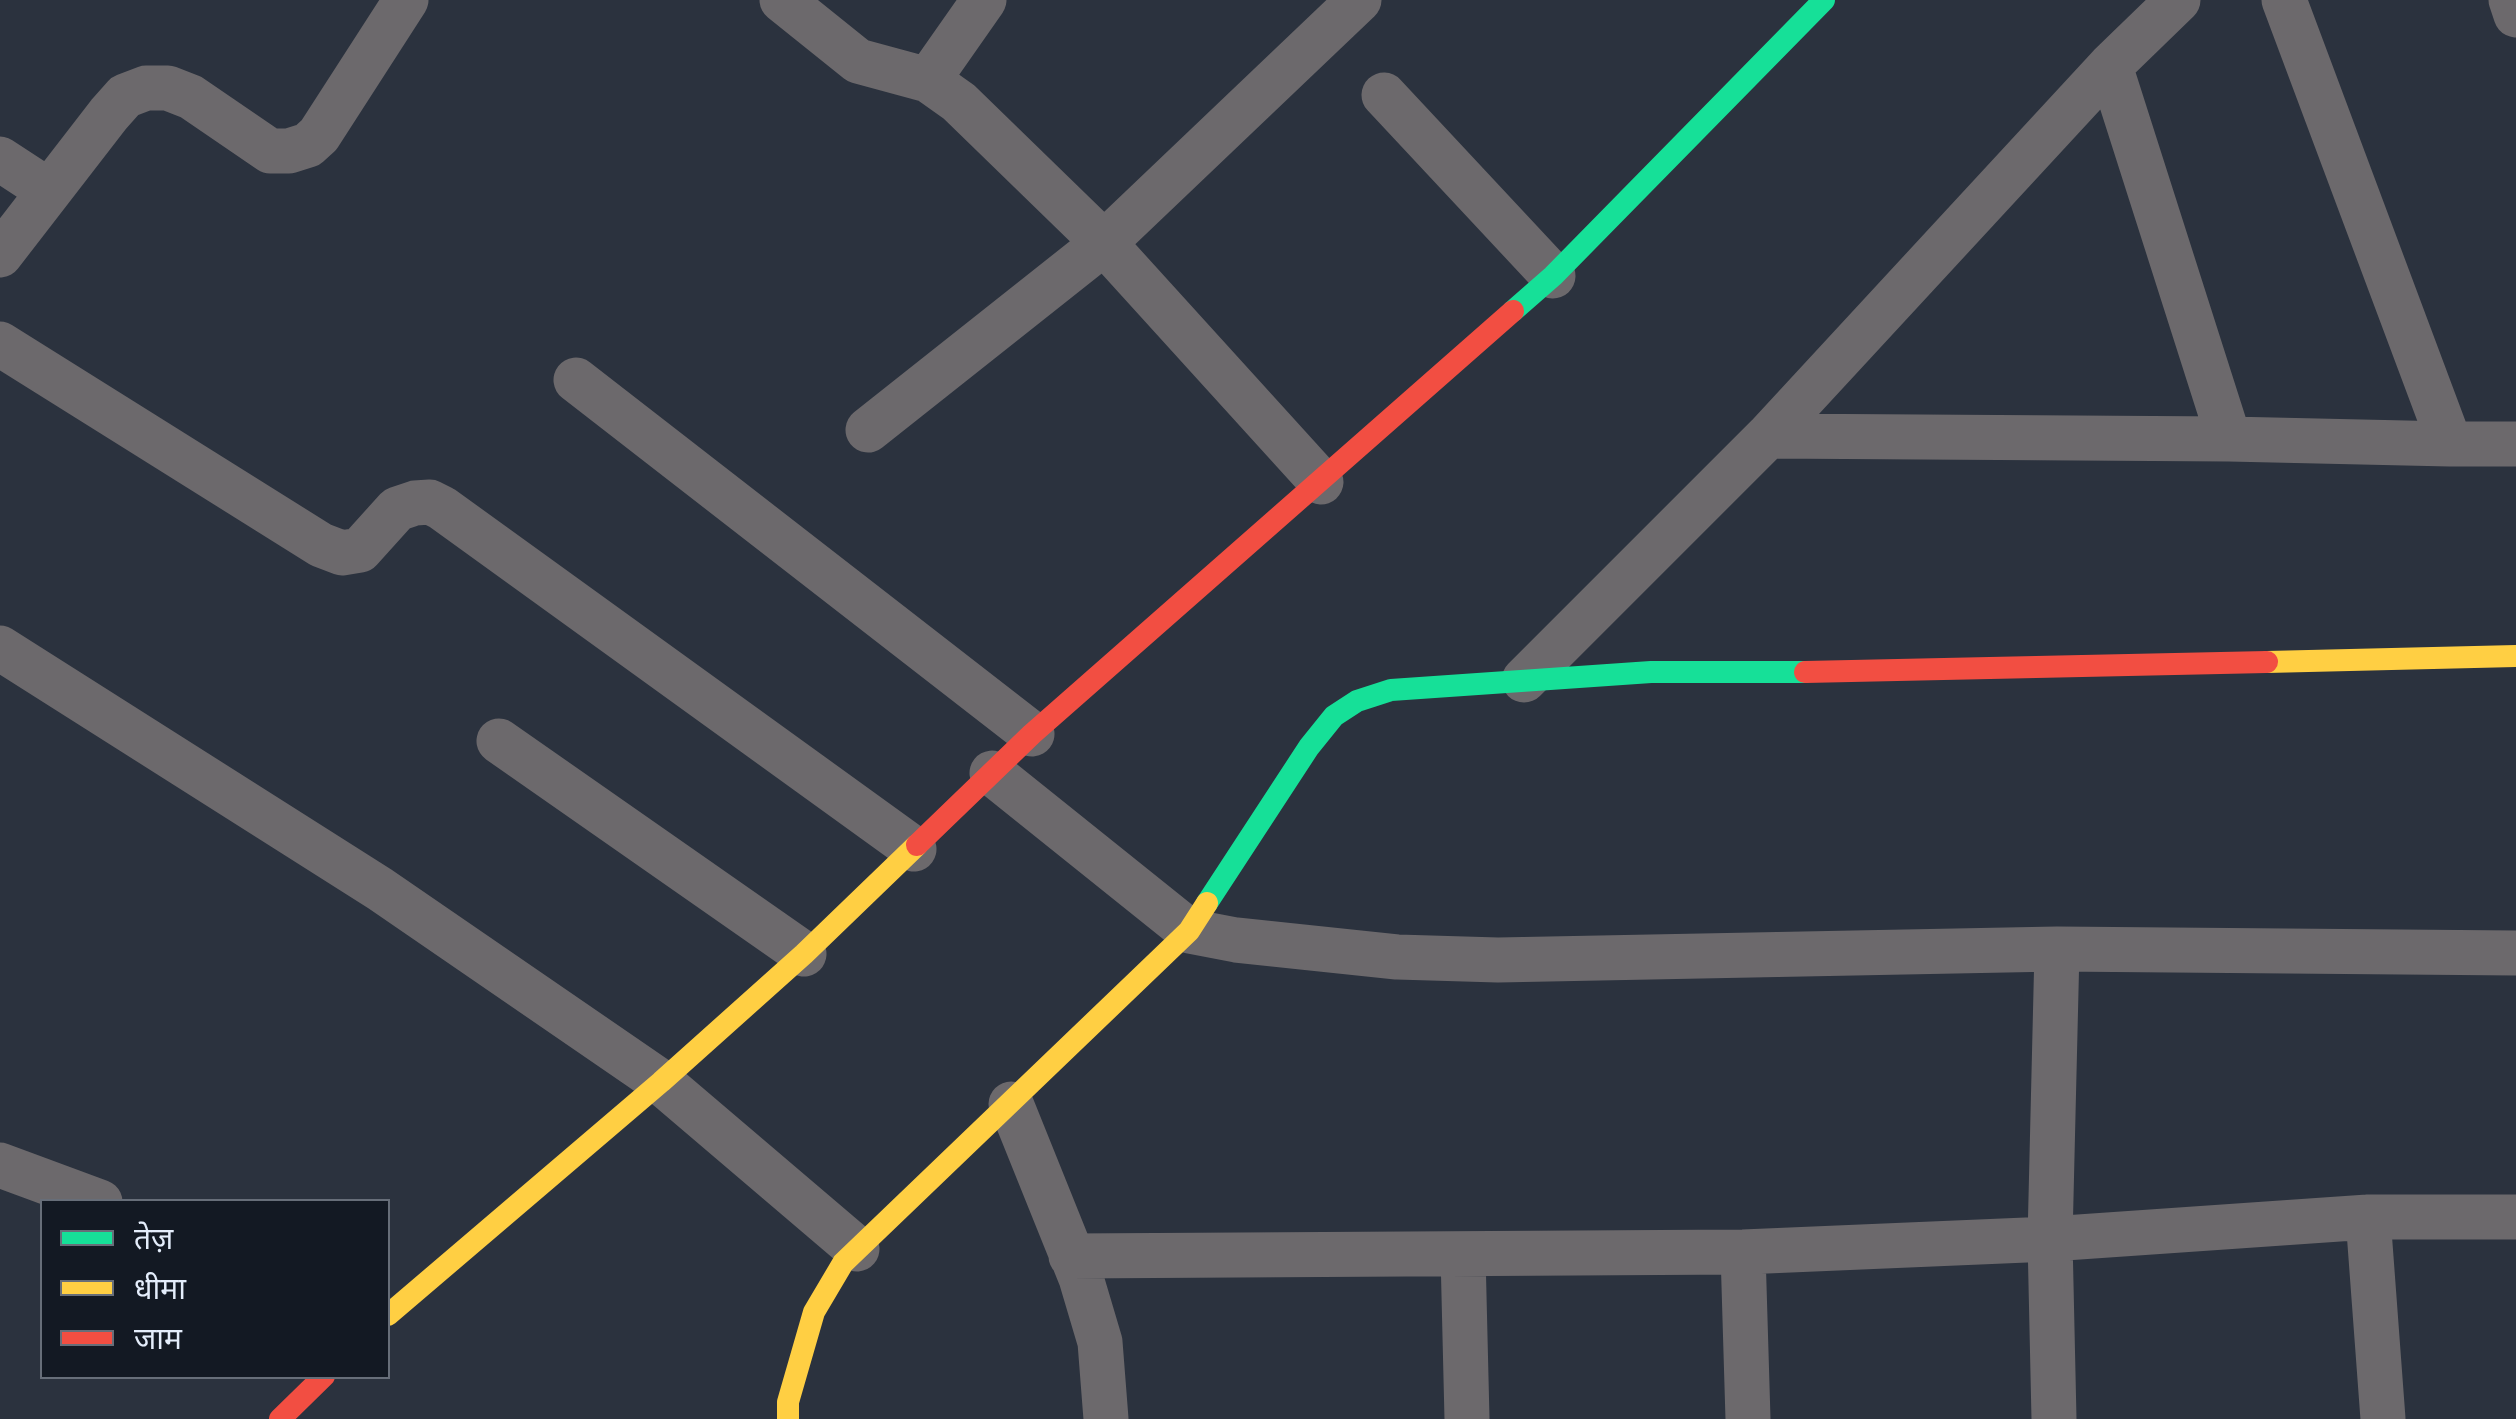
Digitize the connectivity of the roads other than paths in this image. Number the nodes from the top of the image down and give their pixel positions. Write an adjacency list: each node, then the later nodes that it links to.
1 (406, 0): 14 (street)
2 (782, 0): 11 (street)
3 (984, 0): 11 (street)
4 (1360, 0): 15 (street)
5 (1824, 0): 17 (street)
6 (2178, 0): 10 (street)
7 (2284, 0): 23 (street)
8 (2511, 0): 9 (street)
9 (2516, 15)
10 (2110, 66): 21 (street); 22 (street)
11 (928, 80): 15 (street)
12 (1384, 95): 17 (street)
13 (0, 159): 14 (street)
14 (49, 191): 16 (street)
15 (1104, 242): 20 (street); 25 (street)
16 (0, 255)
17 (1553, 276): 25 (street)
18 (0, 344): 32 (street)
19 (576, 380): 29 (street)
20 (868, 430)
21 (1768, 436): 22 (street); 28 (street)
22 (2229, 439): 23 (street)
23 (2450, 444): 24 (street)
24 (2516, 444)
25 (1321, 482): 29 (street)
26 (0, 648): 37 (street)
27 (2516, 656): 28 (street)
28 (1524, 680): 33 (street)
29 (1032, 734): 31 (street)
30 (499, 741): 36 (street)
31 (992, 773): 32 (street); 33 (street)
32 (914, 849): 36 (street)
33 (1190, 931): 34 (street); 38 (street)
34 (2057, 949): 35 (street); 43 (street)
35 (2516, 952)
36 (804, 954): 37 (street)
37 (661, 1082): 44 (street); 48 (street)
38 (1012, 1104): 44 (street); 47 (street)
39 (0, 1164): 40 (street)
40 (92, 1199)
41 (2516, 1217): 42 (street)
42 (2368, 1218): 43 (street); 56 (street)
43 (2050, 1239): 45 (street); 55 (street)
44 (856, 1249): 51 (street)
45 (1744, 1252): 46 (street); 54 (street)
46 (1463, 1254): 47 (street); 53 (street)
47 (1071, 1256): 52 (street)
48 (390, 1309)
49 (321, 1379): 50 (street)
50 (280, 1419)
51 (788, 1419)
52 (1106, 1419)
53 (1467, 1419)
54 (1748, 1419)
55 (2054, 1419)
56 (2383, 1419)

